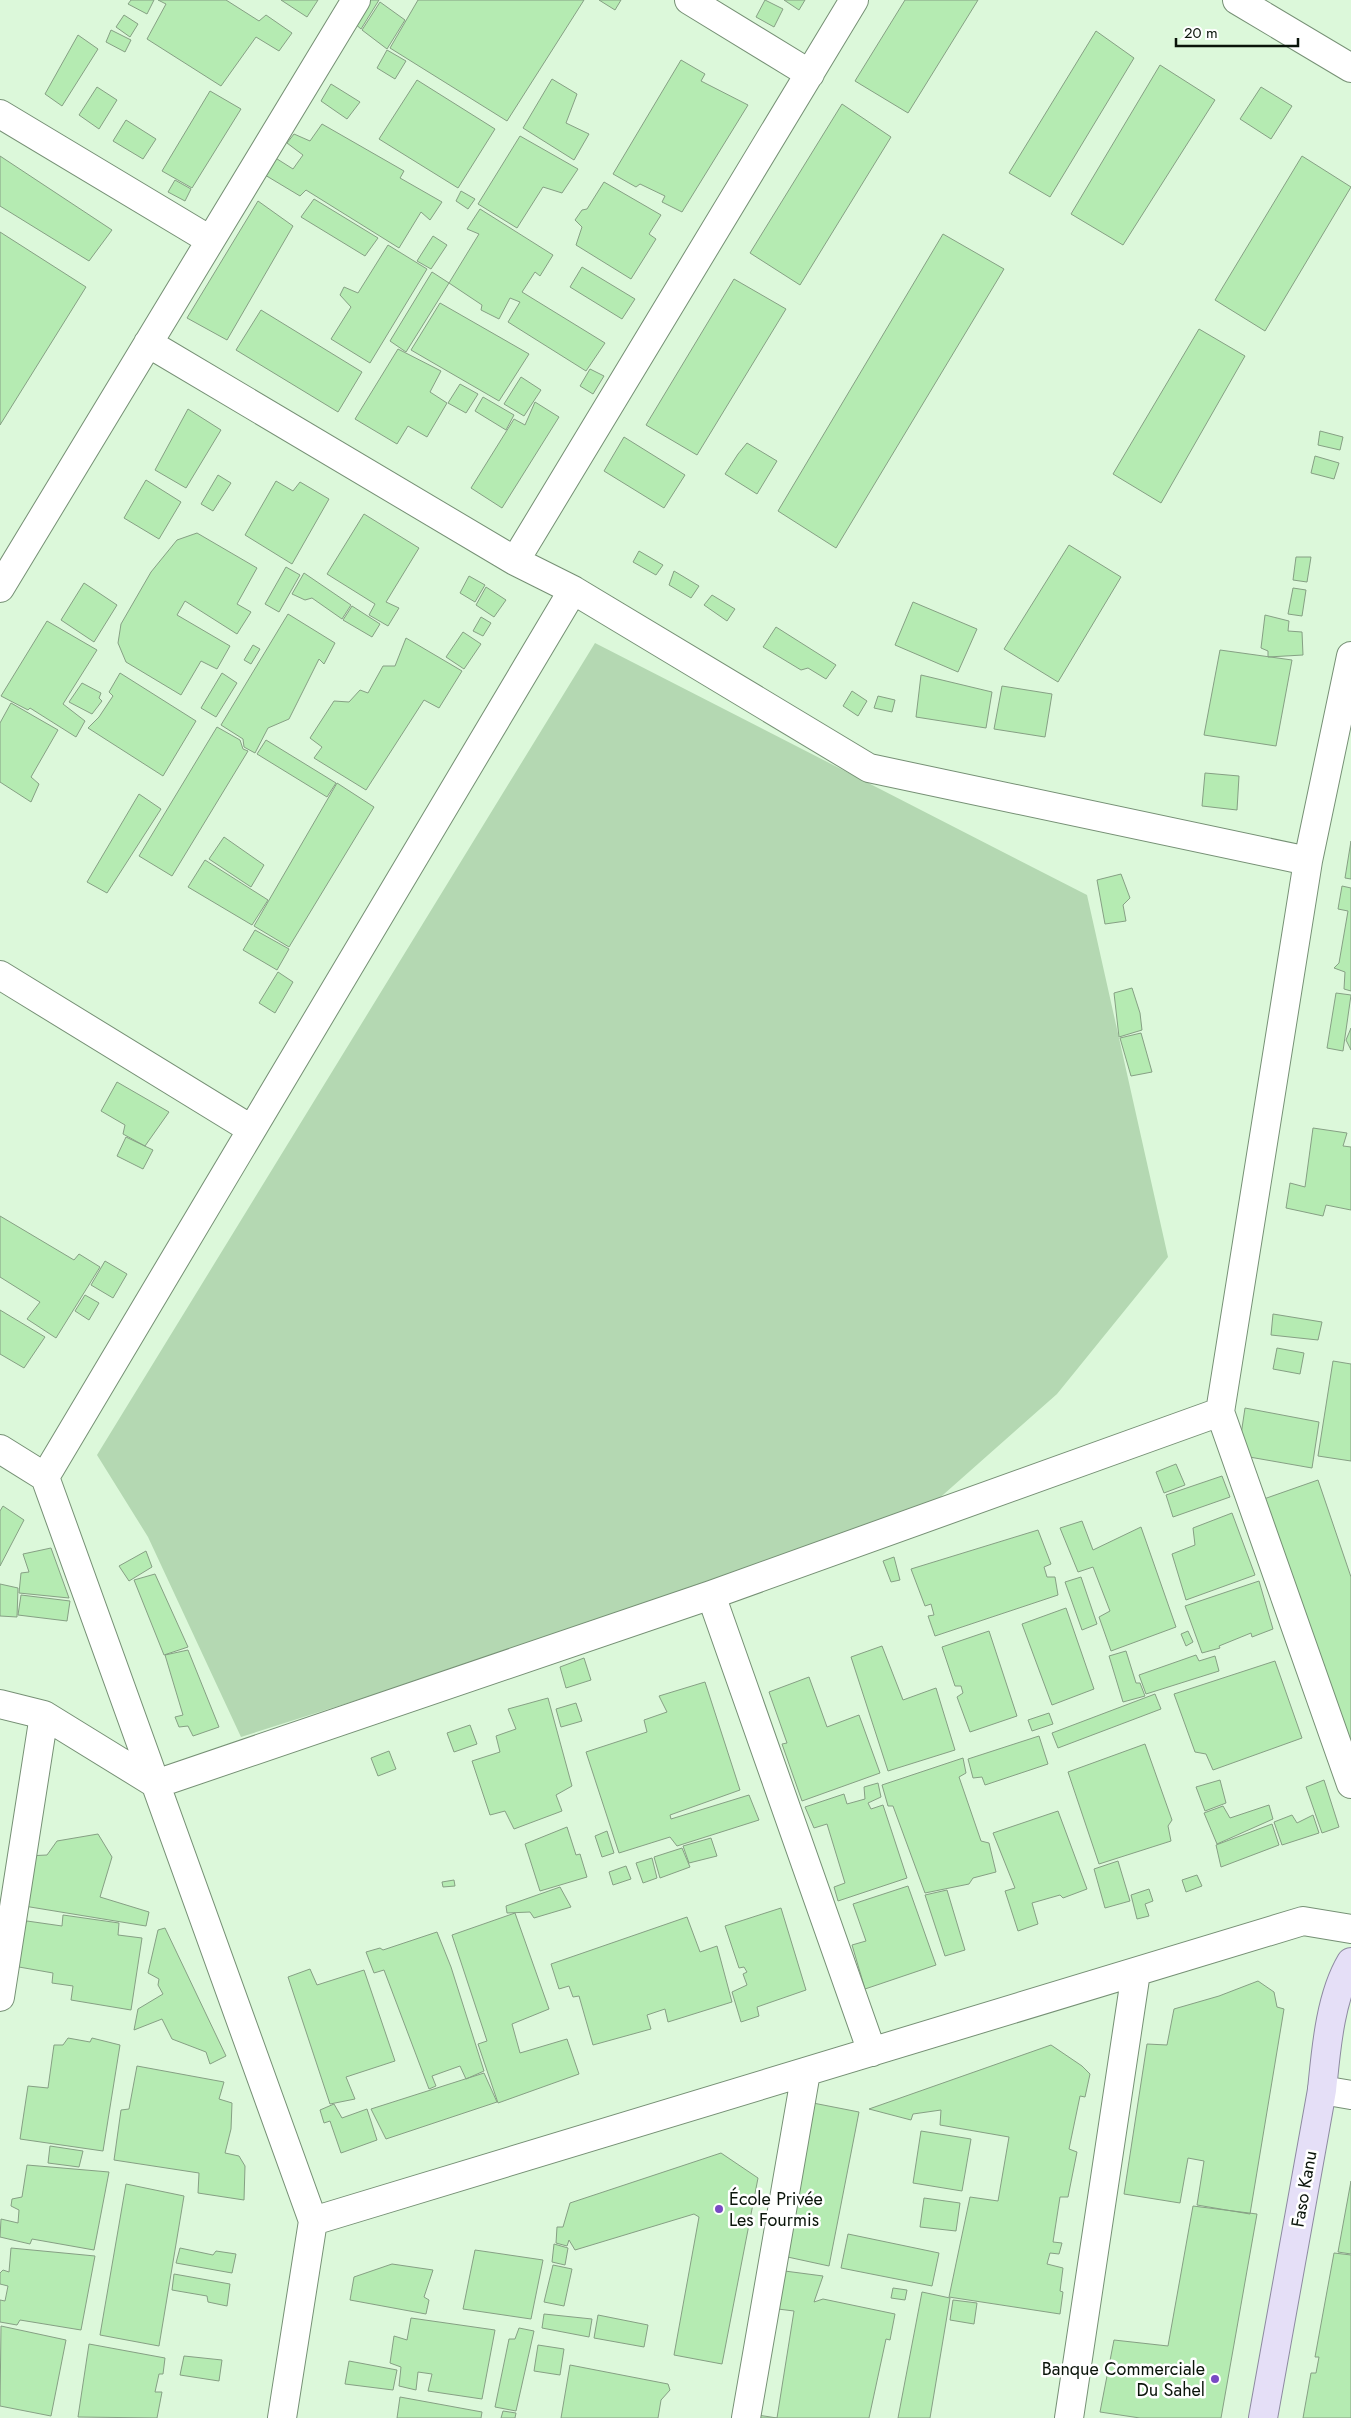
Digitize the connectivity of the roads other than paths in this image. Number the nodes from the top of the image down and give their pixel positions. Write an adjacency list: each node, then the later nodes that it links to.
1 (356, 0): 8 (street)
2 (690, 0): 6 (street)
3 (854, 0): 6 (street)
4 (1237, 0): 5 (street)
5 (1351, 68)
6 (810, 74): 10 (street)
7 (0, 114): 8 (street)
8 (210, 240): 9 (street)
9 (148, 343): 10 (street); 11 (street)
10 (515, 561): 12 (street)
11 (0, 588)
12 (573, 590): 14 (street); 16 (street)
13 (1351, 656): 14 (street)
14 (1308, 861): 17 (street)
15 (0, 975): 16 (street)
16 (250, 1129): 19 (street)
17 (1220, 1412): 20 (street); 24 (street)
18 (0, 1449): 19 (street)
19 (45, 1477): 23 (street)
20 (711, 1595): 23 (street); 29 (street)
21 (0, 1704): 22 (street)
22 (44, 1715): 23 (street); 28 (street)
23 (156, 1784): 33 (street)
24 (1351, 1784)
25 (1351, 1929): 27 (street)
26 (1351, 1962): 31 (main road, Faso Kanu)
27 (1136, 1972): 29 (street); 36 (street)
28 (0, 1997)
29 (872, 2052): 30 (street)
30 (806, 2072): 33 (street); 35 (street)
31 (1322, 2090): 32 (street); 37 (main road, Faso Kanu)
32 (1351, 2095)
33 (314, 2221): 34 (street)
34 (282, 2418)
35 (746, 2418)
36 (1069, 2418)
37 (1263, 2418)

